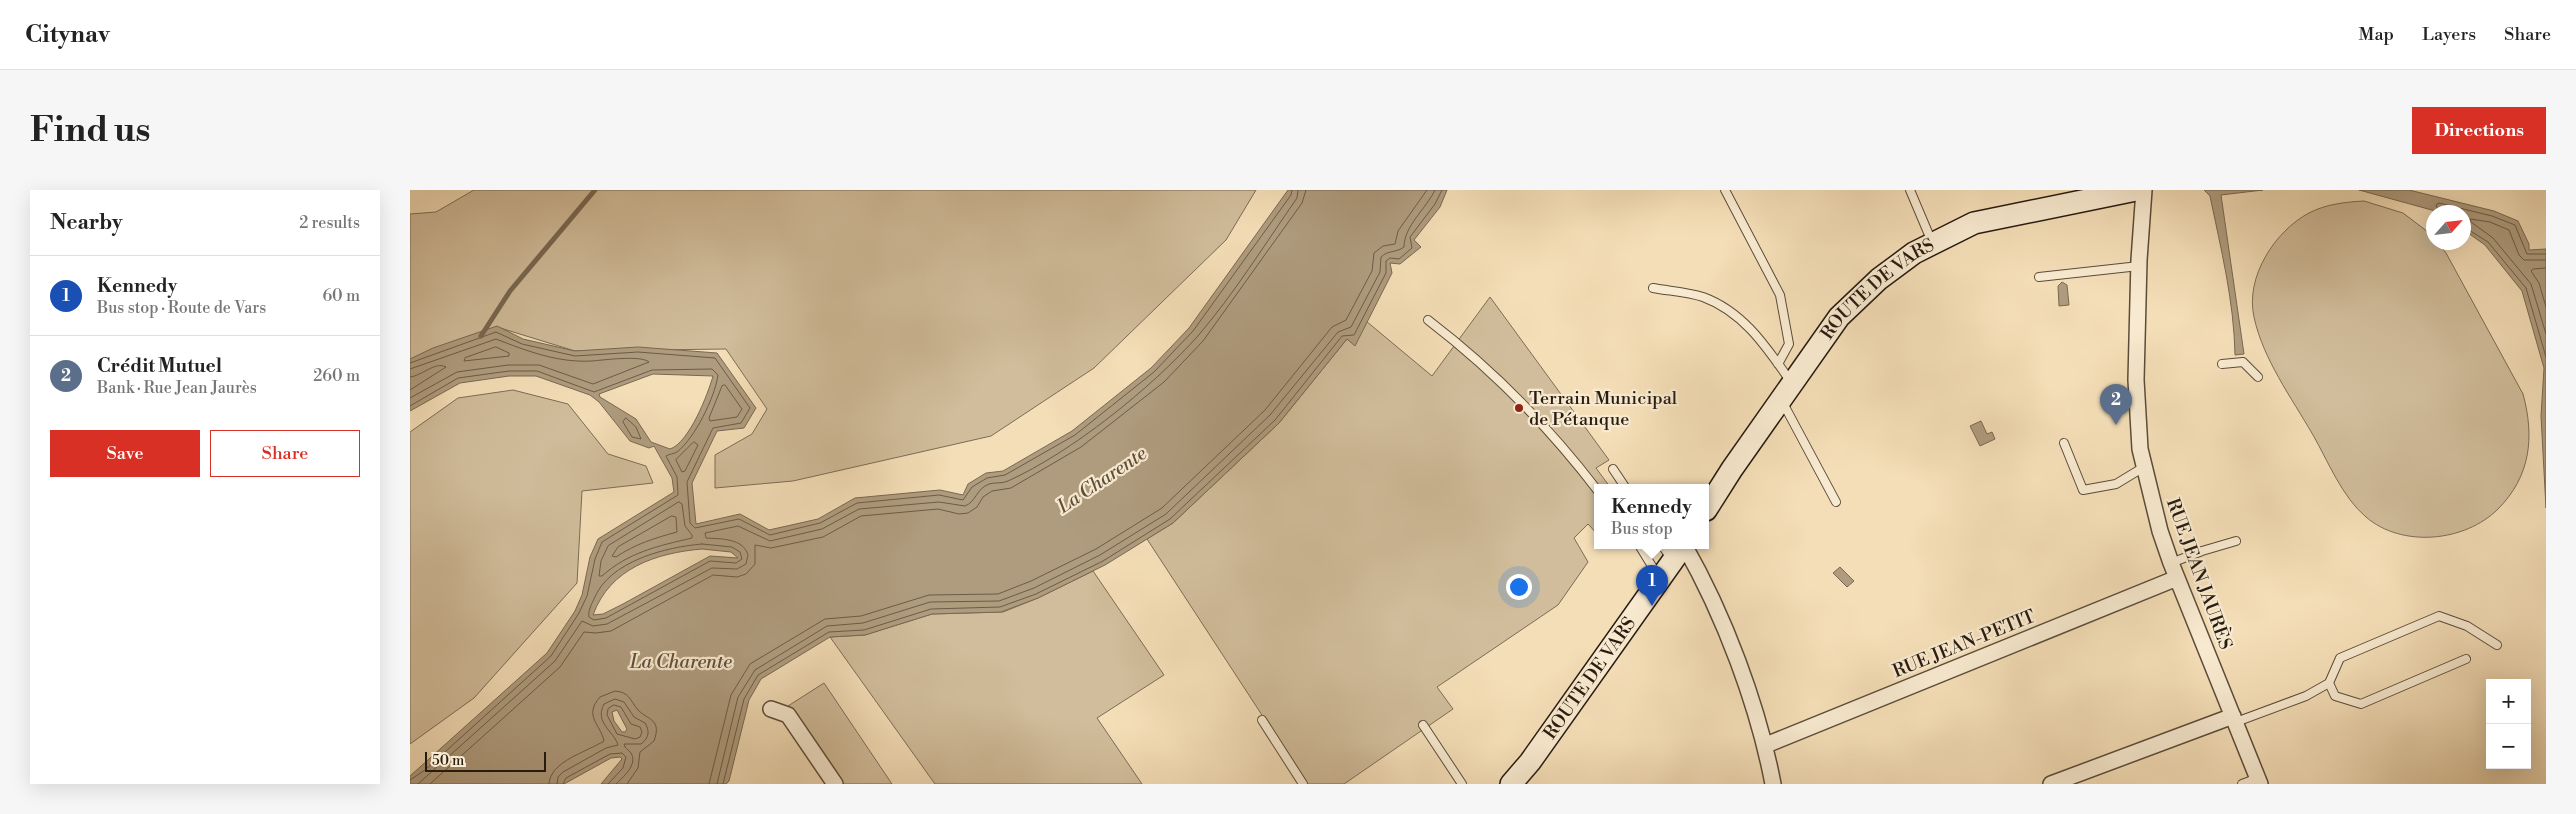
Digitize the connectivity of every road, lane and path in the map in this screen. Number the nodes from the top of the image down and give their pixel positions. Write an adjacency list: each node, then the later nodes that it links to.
1 (1725, 190): 10 (lane)
2 (1910, 190): 5 (lane)
3 (2136, 190): 5 (main road, ROUTE DE VARS)
4 (2144, 190): 6 (street, RUE JEAN JAURÈS)
5 (1932, 242): 13 (main road, ROUTE DE VARS)
6 (2139, 266): 7 (lane); 15 (street, RUE JEAN JAURÈS)
7 (2039, 277)
8 (1653, 288): 10 (lane)
9 (1428, 320): 18 (lane)
10 (1778, 364): 13 (lane)
11 (2222, 364): 12 (lane)
12 (2258, 377)
13 (1786, 391): 19 (lane); 20 (main road, ROUTE DE VARS)
14 (2064, 443): 15 (lane)
15 (2144, 466): 24 (street, RUE JEAN JAURÈS)
16 (1613, 469): 17 (lane)
17 (1623, 484)
18 (1594, 486)
19 (1836, 502)
20 (1709, 506)
21 (2236, 541): 24 (lane)
22 (1642, 549): 26 (lane)
23 (1676, 549): 26 (main road, ROUTE DE VARS); 34 (street)
24 (2171, 563): 25 (street, RUE JEAN JAURÈS)
25 (2177, 578): 31 (street, RUE JEAN JAURÈS); 34 (street, RUE JEAN-PETIT)
26 (1661, 580): 39 (main road, ROUTE DE VARS)
27 (2497, 646): 29 (lane)
28 (2466, 659): 29 (lane)
29 (2329, 683): 31 (lane)
30 (771, 709): 36 (street)
31 (2234, 719): 35 (street, RUE JEAN JAURÈS); 41 (street)
32 (1262, 720): 37 (lane)
33 (1423, 725): 38 (lane)
34 (1766, 745): 40 (street)
35 (2259, 781): 42 (lane)
36 (834, 784)
37 (1303, 784)
38 (1462, 784)
39 (1511, 784)
40 (1773, 784)
41 (2051, 784)
42 (2242, 784)

